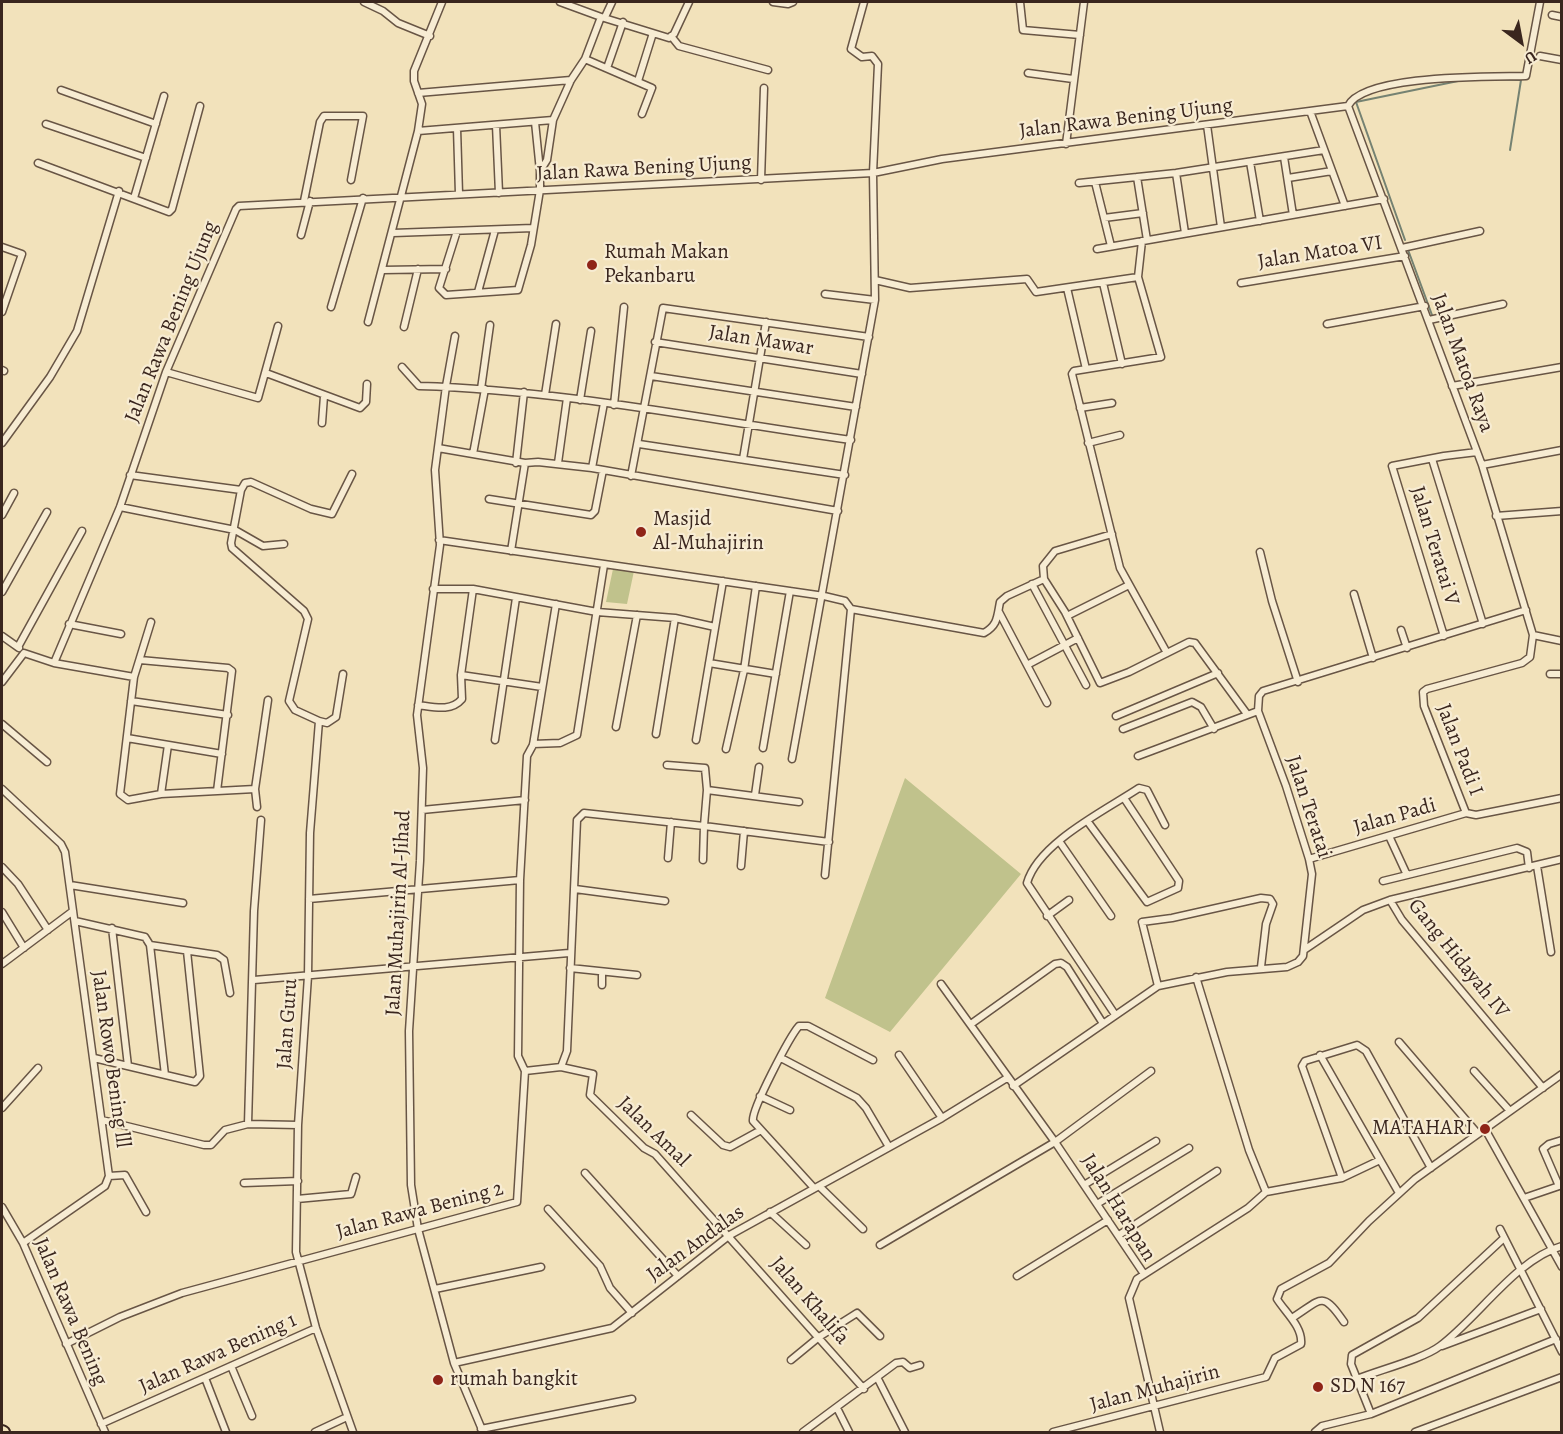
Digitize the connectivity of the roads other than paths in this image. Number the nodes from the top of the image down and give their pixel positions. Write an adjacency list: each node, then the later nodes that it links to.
1 (364, 2): 18 (street)
2 (442, 2): 18 (street)
3 (560, 2): 13 (street)
4 (612, 2): 13 (street)
5 (689, 2): 19 (street)
6 (773, 2): 7 (street)
7 (794, 2)
8 (864, 2): 55 (street)
9 (1020, 2): 17 (street)
10 (1084, 2): 17 (street)
11 (1540, 2): 34 (street, Jalan Rawa Bening Ujung)
12 (1552, 15): 14 (street)
13 (603, 17): 15 (street); 21 (street)
14 (1562, 17)
15 (623, 22): 16 (street); 23 (street)
16 (653, 33): 19 (street); 28 (street)
17 (1080, 35): 26 (street)
18 (430, 36): 31 (street)
19 (671, 36): 24 (street)
20 (1540, 56): 22 (street)
21 (585, 59): 23 (street); 27 (street)
22 (1562, 60)
23 (607, 68): 28 (street)
24 (768, 70)
25 (1028, 73): 26 (street)
26 (1073, 79): 45 (street)
27 (571, 80): 31 (street); 37 (street)
28 (638, 81): 36 (street)
29 (764, 88): 59 (street)
30 (61, 90): 40 (street)
31 (418, 93): 44 (street)
32 (164, 96): 40 (street)
33 (200, 106): 67 (street)
34 (1348, 106): 35 (street, Jalan Rawa Bening Ujung); 69 (street, Jalan Matoa Raya)
35 (1310, 111): 42 (street, Jalan Rawa Bening Ujung); 46 (street)
36 (642, 114)
37 (553, 120): 38 (street); 52 (street)
38 (535, 122): 41 (street); 52 (street)
39 (46, 124): 48 (street)
40 (156, 124): 48 (street)
41 (496, 125): 43 (street); 64 (street)
42 (1207, 125): 45 (street, Jalan Rawa Bening Ujung); 51 (street)
43 (457, 128): 44 (street); 65 (street)
44 (418, 131): 66 (street)
45 (1066, 144): 55 (street, Jalan Rawa Bening Ujung)
46 (1324, 150): 47 (street); 53 (street)
47 (1284, 157): 49 (street); 57 (street)
48 (146, 158): 67 (street)
49 (1250, 162): 51 (street); 75 (street)
50 (38, 163): 63 (street)
51 (1212, 167): 54 (street); 76 (street)
52 (540, 171): 62 (street)
53 (1332, 171): 57 (street); 71 (street)
54 (1176, 172): 56 (street); 82 (street)
55 (873, 173): 59 (street, Jalan Rawa Bening Ujung); 94 (street)
56 (1137, 177): 60 (street); 72 (street)
57 (1288, 178): 73 (street)
58 (351, 180): 70 (street)
59 (761, 180): 62 (street, Jalan Rawa Bening Ujung)
60 (1095, 182): 61 (street); 74 (street)
61 (1079, 183)
62 (540, 190): 64 (street, Jalan Rawa Bening Ujung); 77 (street)
63 (119, 191): 67 (street); 147 (street)
64 (499, 193): 65 (street, Jalan Rawa Bening Ujung)
65 (459, 194): 66 (street, Jalan Rawa Bening Ujung)
66 (403, 197): 68 (street, Jalan Rawa Bening Ujung); 81 (street)
67 (134, 198)
68 (363, 198): 70 (street, Jalan Rawa Bening Ujung); 103 (street)
69 (1384, 199): 71 (street); 87 (street, Jalan Matoa Raya)
70 (307, 201): 83 (street); 123 (street, Jalan Rawa Bening Ujung)
71 (1345, 206): 73 (street)
72 (1143, 213): 74 (street); 84 (street)
73 (1293, 215): 75 (street)
74 (1104, 219): 85 (street)
75 (1260, 220): 76 (street)
76 (1221, 227): 82 (street)
77 (533, 228): 78 (street); 98 (street)
78 (495, 230): 79 (street); 98 (street)
79 (457, 231): 81 (street); 91 (street)
80 (1480, 231): 87 (street)
81 (393, 233): 92 (street)
82 (1185, 233): 84 (street)
83 (301, 235)
84 (1144, 240): 85 (street); 93 (street)
85 (1111, 246): 88 (street)
86 (2, 247): 105 (street)
87 (1402, 248): 89 (street, Jalan Matoa Raya)
88 (1097, 249)
89 (1405, 256): 96 (street, Jalan Matoa VI); 102 (street, Jalan Matoa Raya)
90 (418, 269): 91 (street); 92 (street); 113 (street)
91 (446, 269): 98 (street)
92 (383, 270): 107 (street)
93 (1138, 277): 95 (street); 119 (street)
94 (875, 280): 97 (street); 100 (street)
95 (1103, 283): 97 (street); 119 (street)
96 (1241, 283)
97 (1067, 288): 122 (street)
98 (477, 292)
99 (825, 294): 100 (street)
100 (875, 300): 116 (street)
101 (1503, 304): 106 (street)
102 (1425, 306): 106 (street, Jalan Matoa Raya); 110 (street)
103 (331, 307)
104 (624, 307): 139 (street)
105 (2, 312)
106 (1429, 320): 129 (street, Jalan Matoa Raya)
107 (368, 322)
108 (766, 322): 116 (street); 117 (street); 118 (street)
109 (556, 324): 133 (street)
110 (1327, 324)
111 (490, 325): 130 (street)
112 (278, 326): 124 (street)
113 (404, 327)
114 (591, 331): 136 (street)
115 (455, 336): 128 (street, Jalan Muhajirin Al-Jihad)
116 (869, 337): 125 (street)
117 (655, 342): 118 (street, Jalan Mawar); 126 (street)
118 (760, 358): 125 (street, Jalan Mawar); 132 (street)
119 (1122, 364): 122 (street)
120 (402, 367): 128 (street)
121 (1562, 367): 129 (street)
122 (1086, 369): 142 (street)
123 (165, 372): 124 (street); 163 (street, Jalan Rawa Bening Ujung)
124 (266, 373): 134 (street)
125 (862, 374): 141 (street)
126 (651, 376): 132 (street); 140 (street)
127 (367, 384): 134 (street)
128 (446, 386): 130 (street); 150 (street, Jalan Muhajirin Al-Jihad)
129 (1452, 386): 152 (street, Jalan Matoa Raya)
130 (483, 389): 131 (street); 153 (street)
131 (524, 392): 133 (street); 156 (street)
132 (754, 392): 141 (street); 144 (street)
133 (546, 395): 135 (street)
134 (324, 396): 143 (street)
135 (567, 398): 136 (street); 158 (street)
136 (580, 400): 137 (street)
137 (604, 403): 139 (street); 160 (street)
138 (1112, 403): 142 (street)
139 (614, 405): 140 (street)
140 (644, 407): 144 (street); 149 (street)
141 (856, 407): 146 (street)
142 (1080, 408): 148 (street)
143 (322, 423)
144 (749, 425): 146 (street); 154 (street)
145 (1119, 435): 148 (street)
146 (851, 440): 164 (street)
147 (2, 443)
148 (1088, 443): 178 (street)
149 (639, 444): 154 (street); 165 (street)
150 (438, 448): 153 (street); 179 (street, Jalan Muhajirin Al-Jihad)
151 (1562, 450): 159 (street)
152 (1477, 452): 155 (street); 159 (street, Jalan Matoa Raya)
153 (473, 454): 156 (street)
154 (743, 459): 164 (street)
155 (1432, 459): 206 (street); 212 (street, Jalan Teratai V)
156 (516, 463): 157 (street)
157 (525, 463): 158 (street); 169 (street)
158 (558, 463): 160 (street)
159 (1482, 465): 175 (street, Jalan Matoa Raya)
160 (592, 468): 161 (street)
161 (603, 470): 165 (street); 169 (street)
162 (352, 474): 166 (street)
163 (130, 475): 166 (street); 170 (street, Jalan Rawa Bening Ujung)
164 (845, 475): 171 (street)
165 (631, 476): 171 (street)
166 (241, 490): 176 (street)
167 (14, 493): 174 (street)
168 (489, 499): 169 (street)
169 (520, 504): 181 (street)
170 (120, 507): 176 (street); 205 (street, Jalan Rawa Bening Ujung)
171 (838, 511): 194 (street)
172 (1562, 511): 175 (street)
173 (47, 512): 192 (street)
174 (2, 515)
175 (1496, 516): 198 (street, Jalan Matoa Raya)
176 (235, 530): 180 (street); 246 (street)
177 (82, 531): 216 (street)
178 (1112, 534): 184 (street); 187 (street)
179 (440, 540): 181 (street); 189 (street, Jalan Muhajirin Al-Jihad)
180 (284, 544)
181 (511, 551): 183 (street)
182 (1260, 552): 235 (street)
183 (604, 565): 185 (street); 200 (street)
184 (1044, 579): 186 (street); 202 (street)
185 (723, 581): 188 (street); 207 (street)
186 (1032, 584): 199 (street); 215 (street)
187 (1129, 585): 202 (street); 219 (street)
188 (756, 586): 191 (street); 225 (street)
189 (433, 589): 190 (street); 241 (street, Jalan Muhajirin Al-Jihad)
190 (473, 589): 195 (street); 231 (street)
191 (790, 591): 194 (street); 228 (street)
192 (2, 592)
193 (1354, 594): 220 (street)
194 (824, 596): 197 (street); 261 (street)
195 (516, 598): 196 (street); 233 (street)
196 (556, 604): 200 (street); 237 (street)
197 (851, 609): 199 (street); 286 (street)
198 (1526, 610): 206 (street); 210 (street, Jalan Matoa Raya)
199 (998, 611): 224 (street)
200 (597, 612): 201 (street); 255 (street)
201 (637, 615): 203 (street); 248 (street)
202 (1067, 616): 213 (street)
203 (675, 618): 207 (street); 251 (street)
204 (151, 622): 221 (street)
205 (69, 624): 209 (street); 222 (street, Jalan Rawa Bening Ujung)
206 (1484, 624): 212 (street)
207 (715, 627): 223 (street)
208 (1401, 630): 217 (street)
209 (120, 634)
210 (1533, 634): 214 (street); 277 (street, Jalan Padi I)
211 (2, 636): 216 (street)
212 (1444, 636): 217 (street)
213 (1078, 638): 215 (street); 219 (street)
214 (1562, 641)
215 (1065, 645): 224 (street); 236 (street)
216 (18, 647): 218 (street)
217 (1407, 648): 220 (street)
218 (24, 653): 222 (street); 234 (street)
219 (1167, 653): 226 (street)
220 (1373, 658): 235 (street)
221 (140, 660): 232 (street); 244 (street)
222 (54, 663): 232 (street)
223 (709, 663): 225 (street); 254 (street)
224 (1027, 665): 240 (street)
225 (744, 670): 228 (street); 258 (street)
226 (1218, 673): 243 (street); 245 (street)
227 (343, 674): 246 (street)
228 (776, 674): 257 (street)
229 (1550, 674): 230 (street)
230 (1562, 674)
231 (461, 675): 233 (street); 241 (street)
232 (134, 676): 239 (street)
233 (502, 680): 237 (street); 253 (street)
234 (2, 682)
235 (1298, 682): 242 (street)
236 (1086, 685)
237 (542, 687): 255 (street)
238 (268, 700): 266 (street)
239 (131, 701): 244 (street); 252 (street)
240 (1047, 703)
241 (418, 705): 276 (street, Jalan Muhajirin Al-Jihad)
242 (1258, 711): 243 (street); 289 (street, Jalan Teratai)
243 (1247, 714): 250 (street)
244 (228, 715): 259 (street)
245 (1116, 716)
246 (319, 721): 302 (street, Jalan Guru)
247 (2, 724): 262 (street)
248 (616, 727)
249 (1123, 729): 250 (street)
250 (1214, 729): 260 (street)
251 (656, 734)
252 (128, 738): 256 (street); 269 (street)
253 (495, 740)
254 (696, 741)
255 (533, 744): 273 (street)
256 (168, 745): 259 (street); 269 (street)
257 (763, 748)
258 (726, 749)
259 (222, 754): 268 (street)
260 (1138, 756)
261 (792, 759)
262 (47, 762)
263 (667, 765): 267 (street)
264 (759, 767): 270 (street)
265 (2, 789): 299 (street, Jalan Rowo Bening lll)
266 (255, 789): 268 (street); 275 (street)
267 (707, 790): 270 (street); 282 (street)
268 (217, 791): 269 (street)
269 (161, 794)
270 (756, 795): 274 (street)
271 (1124, 798): 280 (street); 280 (street); 281 (street)
272 (1562, 798): 277 (street, Jalan Padi)
273 (525, 800): 276 (street); 297 (street)
274 (798, 802)
275 (257, 807)
276 (422, 810): 301 (street, Jalan Muhajirin Al-Jihad)
277 (1466, 813): 284 (street, Jalan Padi)
278 (261, 820): 329 (street)
279 (671, 822): 282 (street); 287 (street); 300 (street)
280 (1088, 822): 285 (street)
281 (1165, 825)
282 (704, 826): 283 (street); 290 (street)
283 (744, 831): 286 (street); 291 (street)
284 (1389, 836): 289 (street, Jalan Padi); 295 (street)
285 (1059, 841): 309 (street); 310 (street)
286 (829, 842): 296 (street)
287 (668, 858)
288 (1562, 858): 292 (street)
289 (1309, 859): 316 (street, Jalan Teratai)
290 (703, 860)
291 (741, 866)
292 (1538, 866): 294 (street); 318 (street)
293 (2, 867): 313 (street)
294 (1529, 868): 295 (street); 304 (street)
295 (1407, 874): 298 (street)
296 (825, 875)
297 (520, 880): 301 (street); 320 (street)
298 (1383, 881)
299 (70, 885): 306 (street); 307 (street, Jalan Rowo Bening lll)
300 (575, 889): 305 (street); 319 (street)
301 (418, 890): 302 (street); 323 (street, Jalan Muhajirin Al-Jihad)
302 (309, 899): 327 (street, Jalan Guru)
303 (1069, 900): 309 (street)
304 (1390, 900): 316 (street, Gang Hidayah IV); 353 (street, Gang Hidayah IV)
305 (665, 901)
306 (183, 903)
307 (73, 911): 311 (street, Jalan Rowo Bening lll); 313 (street)
308 (2, 912): 315 (street)
309 (1047, 916): 334 (street)
310 (1111, 916)
311 (75, 921): 312 (street); 340 (street, Jalan Rowo Bening lll)
312 (112, 928): 314 (street); 343 (street)
313 (48, 930): 315 (street)
314 (150, 945): 317 (street); 350 (street)
315 (24, 948): 321 (street)
316 (1304, 950): 322 (street)
317 (187, 951): 333 (street); 350 (street)
318 (1551, 952)
319 (569, 953): 320 (street); 324 (street)
320 (519, 957): 323 (street); 346 (street)
321 (2, 964)
322 (1261, 967): 328 (street); 332 (street)
323 (414, 968): 327 (street); 393 (street, Jalan Muhajirin Al-Jihad)
324 (570, 968): 325 (street); 344 (street)
325 (602, 972): 326 (street); 330 (street)
326 (637, 975)
327 (308, 976): 329 (street); 362 (street, Jalan Guru)
328 (1196, 977): 332 (street); 383 (street)
329 (254, 980): 361 (street)
330 (602, 984)
331 (941, 984): 336 (street, Jalan Harapan)
332 (1158, 986): 334 (street)
333 (230, 993)
334 (1114, 1013): 335 (street)
335 (1102, 1022): 336 (street); 352 (street)
336 (971, 1024): 351 (street, Jalan Harapan)
337 (1399, 1042): 365 (street)
338 (899, 1055): 359 (street)
339 (1320, 1055): 371 (street); 372 (street); 377 (street)
340 (94, 1058): 343 (street); 360 (street, Jalan Rowo Bening lll)
341 (781, 1058): 342 (street); 354 (street); 369 (street)
342 (873, 1060)
343 (128, 1066): 350 (street)
344 (561, 1067): 346 (street); 396 (street, Jalan Amal)
345 (38, 1068): 355 (street)
346 (525, 1071): 393 (street, Jalan Rawa Bening 2)
347 (1151, 1071): 368 (street)
348 (1474, 1071): 357 (street)
349 (1562, 1074): 353 (street)
350 (165, 1075)
351 (1007, 1078): 352 (street, Jalan Harapan); 359 (street, Jalan Andalas)
352 (1013, 1086): 368 (street, Jalan Harapan)
353 (1543, 1088): 357 (street)
354 (760, 1096): 356 (street); 364 (street)
355 (2, 1108)
356 (790, 1110)
357 (1510, 1111): 363 (street)
358 (691, 1115): 364 (street)
359 (942, 1118): 369 (street, Jalan Andalas)
360 (102, 1120): 361 (street); 375 (street, Jalan Rowo Bening lll)
361 (248, 1124): 362 (street)
362 (298, 1125): 378 (street, Jalan Guru)
363 (1485, 1129): 365 (street); 385 (street)
364 (760, 1130): 382 (street)
365 (1478, 1134): 372 (street)
366 (1562, 1140): 381 (street)
367 (1156, 1141): 380 (street)
368 (1055, 1142): 380 (street, Jalan Harapan); 401 (street)
369 (889, 1148): 382 (street, Jalan Andalas)
370 (1189, 1148): 387 (street)
371 (1380, 1160): 377 (street); 384 (street)
372 (1431, 1168): 384 (street)
373 (1217, 1171): 397 (street)
374 (585, 1173): 409 (street)
375 (109, 1176): 390 (street); 399 (street, Jalan Rowo Bening lll)
376 (356, 1177): 386 (street)
377 (1342, 1178): 383 (street)
378 (298, 1181): 379 (street); 386 (street, Jalan Guru)
379 (244, 1183)
380 (1084, 1185): 387 (street, Jalan Harapan)
381 (1560, 1185): 385 (street)
382 (816, 1187): 391 (street, Jalan Andalas); 394 (street)
383 (1266, 1192): 408 (street)
384 (1399, 1193): 414 (street)
385 (1524, 1198): 403 (street)
386 (297, 1199): 404 (street, Jalan Guru)
387 (1097, 1204): 392 (street, Jalan Harapan)
388 (2, 1207): 399 (street, Jalan Rawa Bening)
389 (548, 1209): 413 (street)
390 (146, 1212)
391 (770, 1212): 396 (street, Jalan Andalas); 400 (street)
392 (1108, 1220): 397 (street, Jalan Harapan); 410 (street)
393 (418, 1229): 404 (street, Jalan Rawa Bening 2); 411 (street, Jalan Muhajirin Al-Jihad)
394 (863, 1229)
395 (1500, 1229): 398 (street)
396 (729, 1235): 409 (street, Jalan Andalas); 418 (street, Jalan Khalifa)
397 (1119, 1235): 408 (street, Jalan Harapan)
398 (1504, 1238): 407 (street); 430 (street)
399 (23, 1243): 420 (street, Jalan Rawa Bening)
400 (806, 1245)
401 (880, 1245)
402 (1562, 1246): 403 (street)
403 (1552, 1249): 406 (street); 407 (street)
404 (298, 1262): 416 (street, Jalan Guru); 420 (street, Jalan Rawa Bening 2)
405 (541, 1267): 411 (street)
406 (1562, 1267)
407 (1521, 1271): 412 (street); 421 (street)
408 (1143, 1274): 433 (street, Jalan Harapan)
409 (678, 1276): 413 (street, Jalan Andalas)
410 (1017, 1276)
411 (435, 1288): 424 (street, Jalan Muhajirin Al-Jihad)
412 (1541, 1308): 419 (street); 421 (street)
413 (633, 1313): 424 (street, Jalan Andalas)
414 (1292, 1318): 415 (street); 433 (street, Jalan Muhajirin)
415 (1344, 1322)
416 (316, 1328): 426 (street, Jalan Rawa Bening 1); 437 (street, Jalan Guru)
417 (880, 1336): 418 (street)
418 (819, 1337): 423 (street); 431 (street, Jalan Khalifa)
419 (1556, 1339): 422 (street); 435 (street)
420 (66, 1344): 438 (street, Jalan Rawa Bening)
421 (1438, 1347): 430 (street)
422 (1562, 1352)
423 (792, 1360)
424 (454, 1363): 439 (street, Jalan Muhajirin Al-Jihad)
425 (920, 1365): 429 (street)
426 (231, 1366): 428 (street, Jalan Rawa Bening 1); 436 (street)
427 (1562, 1377): 450 (street)
428 (205, 1378): 438 (street, Jalan Rawa Bening 1); 441 (street)
429 (878, 1379): 431 (street); 446 (street)
430 (1358, 1379): 435 (street)
431 (864, 1389): 434 (street)
432 (632, 1399): 439 (street)
433 (1154, 1405): 447 (street, Jalan Muhajirin); 448 (street, Jalan Harapan)
434 (837, 1408): 444 (street); 445 (street)
435 (1371, 1414): 449 (street)
436 (252, 1416)
437 (347, 1417): 442 (street); 443 (street, Jalan Guru)
438 (101, 1424): 440 (street, Jalan Rawa Bening)
439 (482, 1431)
440 (105, 1432)
441 (226, 1432)
442 (315, 1432)
443 (353, 1432)
444 (803, 1432)
445 (849, 1432)
446 (905, 1432)
447 (1053, 1432)
448 (1160, 1432)
449 (1315, 1432)
450 (1415, 1432)

